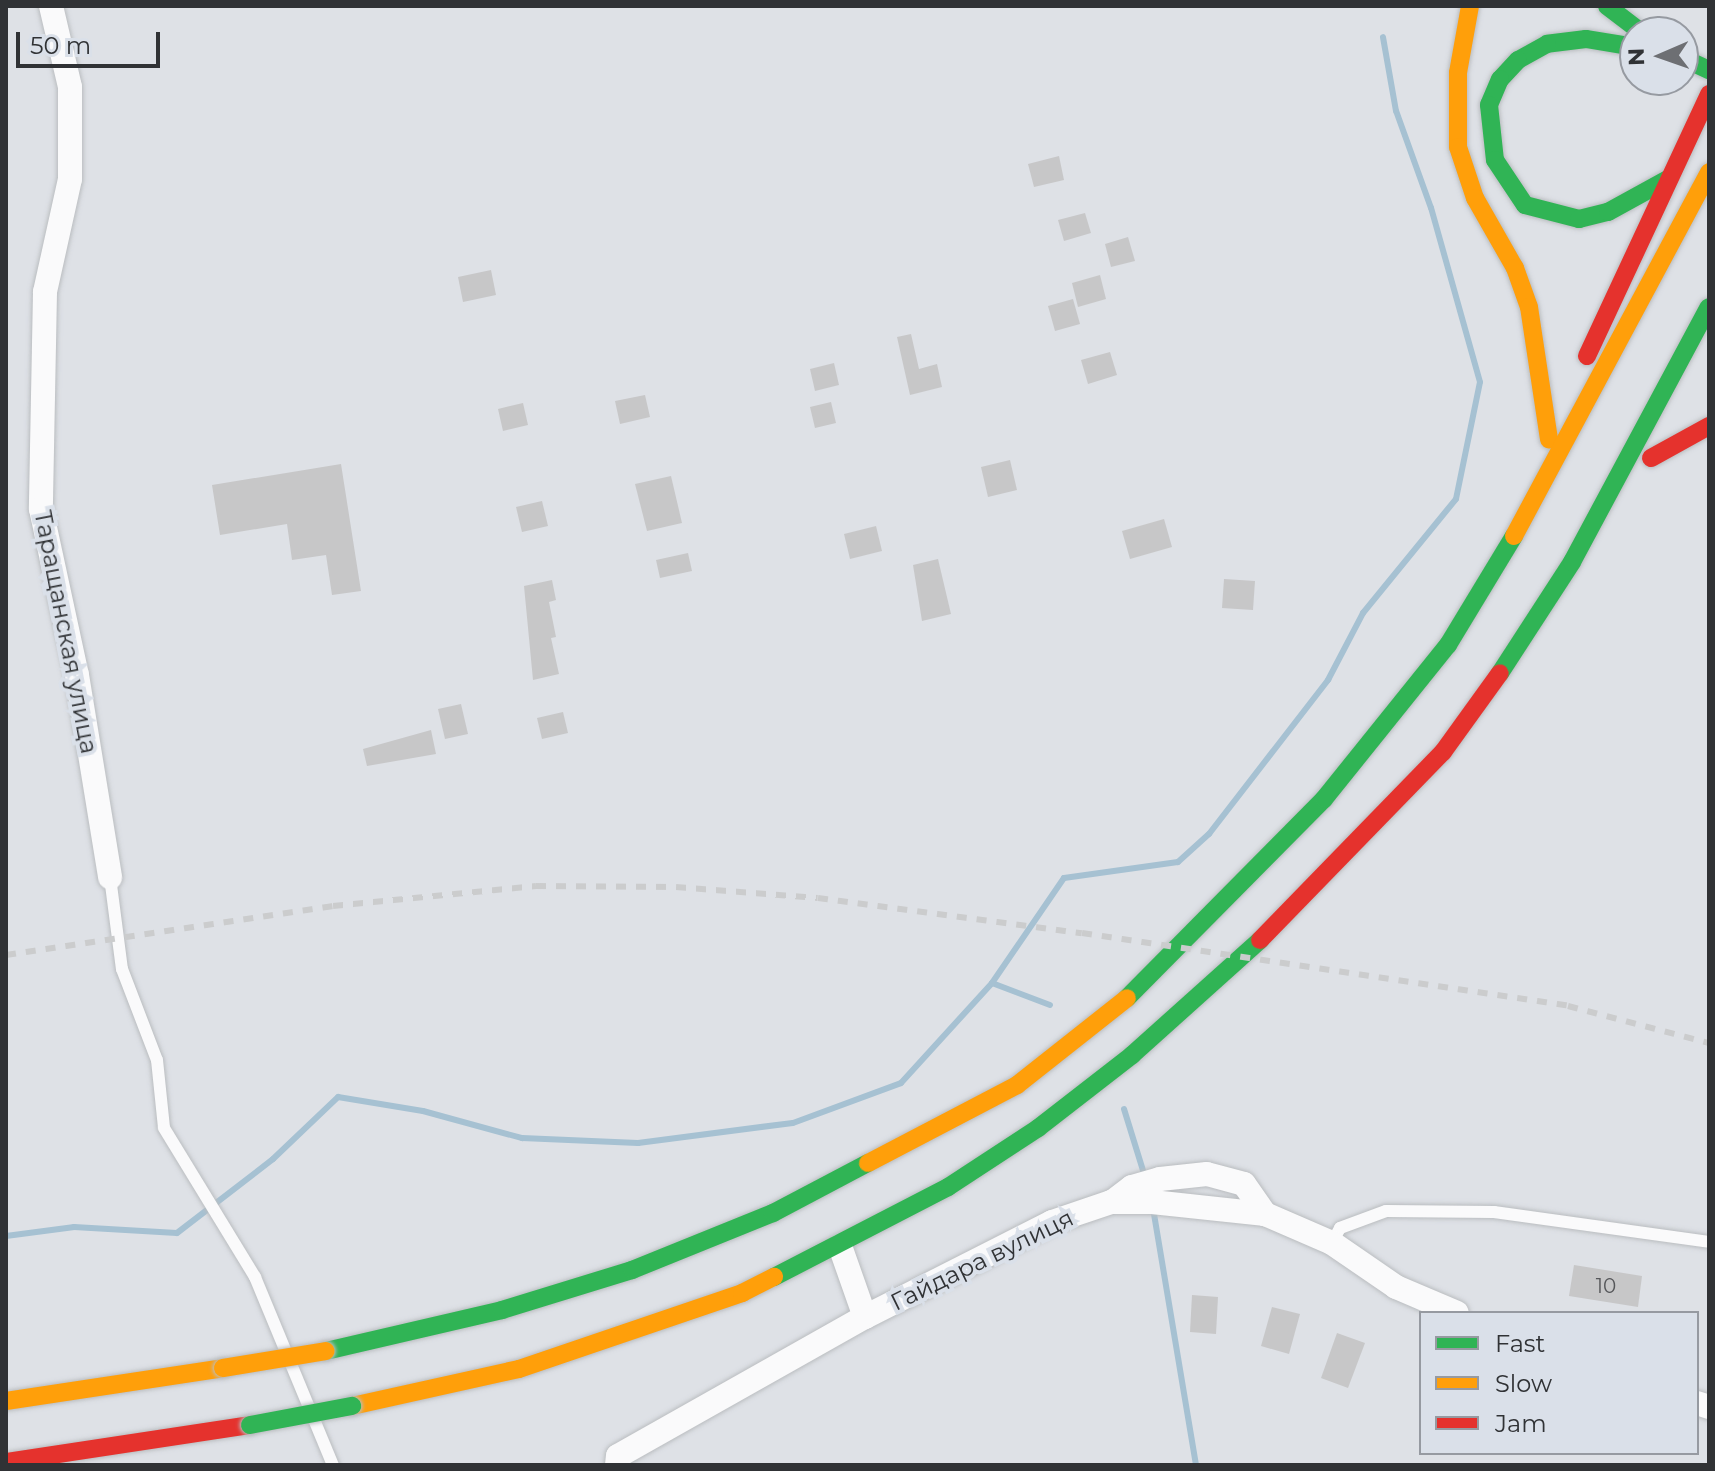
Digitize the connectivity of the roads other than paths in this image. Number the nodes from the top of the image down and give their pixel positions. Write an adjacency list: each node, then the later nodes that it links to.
1 (51, 6): 14 (street, Таращанская улица)
2 (1470, 6): 10 (main road)
3 (1619, 44): 6 (main road)
4 (1709, 94): 6 (main road)
5 (1709, 172): 11 (main road)
6 (1668, 179): 10 (main road)
7 (1709, 307): 13 (main road)
8 (1673, 421): 9 (main road)
9 (1709, 426)
10 (1549, 440): 11 (main road)
11 (1547, 483): 20 (main road)
12 (1631, 499): 13 (main road)
13 (1572, 562): 19 (main road)
14 (110, 877): 27 (lane)
15 (1111, 1202): 16 (street, Гайдара вулиця); 16 (street); 22 (street, Гайдара вулиця)
16 (1265, 1214): 18 (street, Гайдара вулиця)
17 (1709, 1242): 18 (lane)
18 (1332, 1243): 21 (street, Гайдара вулиця)
19 (840, 1246): 22 (street); 23 (main road)
20 (637, 1284): 23 (main road); 24 (main road, bridge)
21 (1452, 1311)
22 (865, 1317): 26 (street, Гайдара вулиця)
23 (652, 1328): 25 (main road, bridge)
24 (6, 1401)
25 (6, 1462)
26 (613, 1462)
27 (333, 1465)

